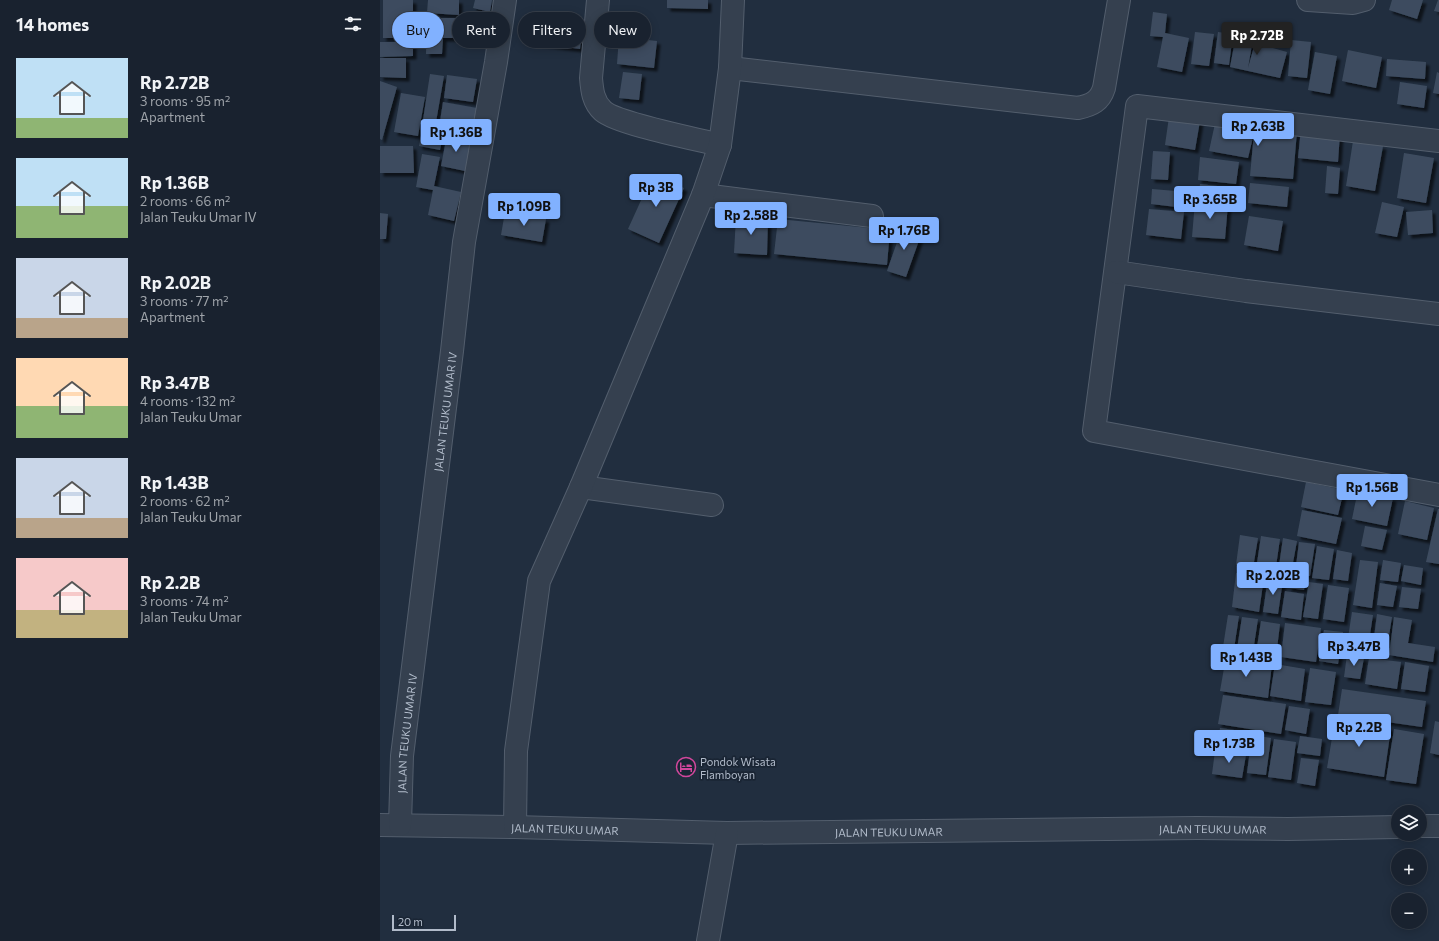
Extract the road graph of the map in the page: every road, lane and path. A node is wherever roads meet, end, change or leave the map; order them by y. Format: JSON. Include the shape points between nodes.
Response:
{"nodes":[{"id":1,"x":505,"y":0,"type":"edge"},
{"id":2,"x":598,"y":0,"type":"edge"},
{"id":3,"x":733,"y":0,"type":"edge"},
{"id":4,"x":1119,"y":0,"type":"edge"},
{"id":5,"x":1308,"y":0,"type":"edge"},
{"id":6,"x":1364,"y":0,"type":"edge"},
{"id":7,"x":730,"y":68,"type":"junction"},
{"id":8,"x":1439,"y":141,"type":"edge"},
{"id":9,"x":720,"y":145,"type":"junction"},
{"id":10,"x":702,"y":195,"type":"junction"},
{"id":11,"x":872,"y":216,"type":"dead end"},
{"id":12,"x":1116,"y":272,"type":"junction"},
{"id":13,"x":1439,"y":314,"type":"edge"},
{"id":14,"x":581,"y":487,"type":"junction"},
{"id":15,"x":1439,"y":494,"type":"edge"},
{"id":16,"x":712,"y":505,"type":"dead end"},
{"id":17,"x":390,"y":825,"type":"edge"},
{"id":18,"x":1427,"y":826,"type":"edge"},
{"id":19,"x":1439,"y":826,"type":"edge"},
{"id":20,"x":515,"y":827,"type":"junction"},
{"id":21,"x":1391,"y":827,"type":"edge"},
{"id":22,"x":727,"y":833,"type":"junction"},
{"id":23,"x":708,"y":941,"type":"edge"}],
"edges":[{"from":1,"to":17,"type":"street","name":"JALAN TEUKU UMAR IV","via":[[464,242],[402,756]]},
{"from":2,"to":9,"type":"street","via":[[591,78],[596,103],[604,112],[620,119]]},
{"from":3,"to":7,"type":"street"},
{"from":4,"to":7,"type":"street","via":[[1104,88],[1101,98],[1090,106],[1078,108]]},
{"from":5,"to":6,"type":"street","via":[[1353,3]]},
{"from":7,"to":9,"type":"street"},
{"from":8,"to":12,"type":"street","via":[[1137,106]]},
{"from":9,"to":10,"type":"street"},
{"from":10,"to":11,"type":"street"},
{"from":10,"to":14,"type":"street"},
{"from":12,"to":13,"type":"street","via":[[1254,292]]},
{"from":12,"to":15,"type":"street","via":[[1094,431]]},
{"from":14,"to":16,"type":"street"},
{"from":14,"to":20,"type":"street","via":[[539,581],[516,751]]},
{"from":17,"to":20,"type":"street","name":"JALAN TEUKU UMAR"},
{"from":18,"to":19,"type":"street"},
{"from":20,"to":22,"type":"street","name":"JALAN TEUKU UMAR"},
{"from":21,"to":22,"type":"street","name":"JALAN TEUKU UMAR"},
{"from":22,"to":23,"type":"street"}]}
